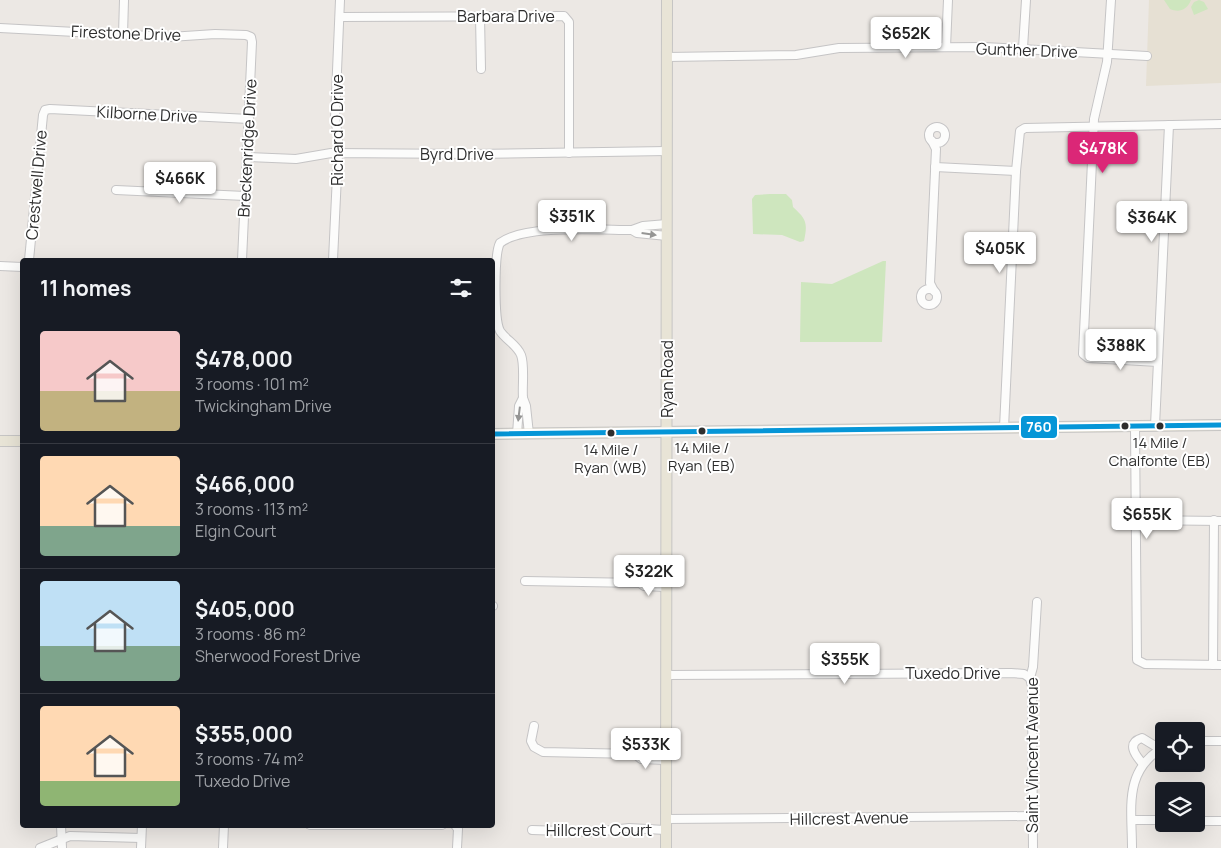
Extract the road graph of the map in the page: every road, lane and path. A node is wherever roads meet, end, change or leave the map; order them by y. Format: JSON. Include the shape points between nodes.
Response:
{"nodes":[{"id":1,"x":124,"y":0,"type":"edge"},
{"id":2,"x":340,"y":0,"type":"edge"},
{"id":3,"x":667,"y":0,"type":"edge"},
{"id":4,"x":948,"y":0,"type":"edge"},
{"id":5,"x":1026,"y":0,"type":"edge"},
{"id":6,"x":1111,"y":0,"type":"edge"},
{"id":7,"x":480,"y":16,"type":"junction"},
{"id":8,"x":340,"y":17,"type":"junction"},
{"id":9,"x":0,"y":28,"type":"edge"},
{"id":10,"x":123,"y":35,"type":"junction"},
{"id":11,"x":251,"y":37,"type":"joint"},
{"id":12,"x":946,"y":47,"type":"junction"},
{"id":13,"x":1023,"y":48,"type":"junction"},
{"id":14,"x":1108,"y":53,"type":"junction"},
{"id":15,"x":1147,"y":56,"type":"dead end"},
{"id":16,"x":667,"y":57,"type":"junction"},
{"id":17,"x":481,"y":69,"type":"dead end"},
{"id":18,"x":45,"y":110,"type":"joint"},
{"id":19,"x":249,"y":119,"type":"junction"},
{"id":20,"x":1221,"y":124,"type":"edge"},
{"id":21,"x":1169,"y":125,"type":"junction"},
{"id":22,"x":1094,"y":126,"type":"junction"},
{"id":23,"x":932,"y":140,"type":"junction"},
{"id":24,"x":941,"y":141,"type":"junction"},
{"id":25,"x":936,"y":149,"type":"junction"},
{"id":26,"x":667,"y":151,"type":"junction"},
{"id":27,"x":570,"y":153,"type":"junction"},
{"id":28,"x":338,"y":154,"type":"junction"},
{"id":29,"x":247,"y":157,"type":"junction"},
{"id":30,"x":935,"y":167,"type":"junction"},
{"id":31,"x":1016,"y":171,"type":"junction"},
{"id":32,"x":116,"y":190,"type":"dead end"},
{"id":33,"x":245,"y":196,"type":"junction"},
{"id":34,"x":667,"y":224,"type":"junction"},
{"id":35,"x":632,"y":230,"type":"junction"},
{"id":36,"x":667,"y":236,"type":"junction"},
{"id":37,"x":29,"y":258,"type":"edge"},
{"id":38,"x":242,"y":258,"type":"edge"},
{"id":39,"x":333,"y":258,"type":"edge"},
{"id":40,"x":0,"y":266,"type":"edge"},
{"id":41,"x":20,"y":267,"type":"edge"},
{"id":42,"x":930,"y":283,"type":"junction"},
{"id":43,"x":924,"y":291,"type":"junction"},
{"id":44,"x":934,"y":291,"type":"junction"},
{"id":45,"x":1158,"y":362,"type":"junction"},
{"id":46,"x":523,"y":398,"type":"junction"},
{"id":47,"x":1155,"y":426,"type":"junction"},
{"id":48,"x":1221,"y":426,"type":"edge"},
{"id":49,"x":1135,"y":427,"type":"junction"},
{"id":50,"x":1004,"y":428,"type":"junction"},
{"id":51,"x":667,"y":433,"type":"junction"},
{"id":52,"x":495,"y":434,"type":"edge"},
{"id":53,"x":517,"y":434,"type":"junction"},
{"id":54,"x":529,"y":434,"type":"junction"},
{"id":55,"x":0,"y":441,"type":"edge"},
{"id":56,"x":20,"y":441,"type":"edge"},
{"id":57,"x":1136,"y":520,"type":"junction"},
{"id":58,"x":1217,"y":520,"type":"edge"},
{"id":59,"x":525,"y":581,"type":"dead end"},
{"id":60,"x":666,"y":583,"type":"junction"},
{"id":61,"x":1037,"y":602,"type":"dead end"},
{"id":62,"x":1217,"y":665,"type":"edge"},
{"id":63,"x":666,"y":675,"type":"junction"},
{"id":64,"x":1030,"y":678,"type":"junction"},
{"id":65,"x":534,"y":726,"type":"dead end"},
{"id":66,"x":1205,"y":741,"type":"edge"},
{"id":67,"x":1221,"y":741,"type":"edge"},
{"id":68,"x":1155,"y":744,"type":"edge"},
{"id":69,"x":1155,"y":753,"type":"edge"},
{"id":70,"x":666,"y":755,"type":"junction"},
{"id":71,"x":1145,"y":761,"type":"junction"},
{"id":72,"x":1032,"y":816,"type":"junction"},
{"id":73,"x":666,"y":819,"type":"junction"},
{"id":74,"x":1132,"y":820,"type":"junction"},
{"id":75,"x":1155,"y":820,"type":"edge"},
{"id":76,"x":1205,"y":821,"type":"edge"},
{"id":77,"x":1221,"y":821,"type":"edge"},
{"id":78,"x":61,"y":828,"type":"edge"},
{"id":79,"x":142,"y":828,"type":"edge"},
{"id":80,"x":224,"y":828,"type":"edge"},
{"id":81,"x":457,"y":828,"type":"edge"},
{"id":82,"x":532,"y":830,"type":"dead end"},
{"id":83,"x":665,"y":830,"type":"junction"},
{"id":84,"x":141,"y":838,"type":"junction"},
{"id":85,"x":61,"y":839,"type":"junction"},
{"id":86,"x":40,"y":848,"type":"edge"},
{"id":87,"x":62,"y":848,"type":"edge"},
{"id":88,"x":141,"y":848,"type":"edge"},
{"id":89,"x":223,"y":848,"type":"edge"},
{"id":90,"x":457,"y":848,"type":"edge"},
{"id":91,"x":666,"y":848,"type":"edge"},
{"id":92,"x":1032,"y":848,"type":"edge"},
{"id":93,"x":1132,"y":848,"type":"edge"}],
"edges":[{"from":1,"to":10,"type":"street"},
{"from":2,"to":8,"type":"street","name":"Richard O Drive"},
{"from":3,"to":16,"type":"main road","name":"Ryan Road"},
{"from":4,"to":12,"type":"street"},
{"from":5,"to":13,"type":"street"},
{"from":6,"to":14,"type":"street"},
{"from":7,"to":8,"type":"street","name":"Barbara Drive"},
{"from":7,"to":17,"type":"street"},
{"from":7,"to":27,"type":"street","name":"Barbara Drive","via":[[561,15],[568,19]]},
{"from":8,"to":28,"type":"street","name":"Richard O Drive","via":[[335,118]]},
{"from":9,"to":10,"type":"street","name":"Firestone Drive"},
{"from":10,"to":11,"type":"street","name":"Firestone Drive"},
{"from":11,"to":19,"type":"street","name":"Breckenridge Drive"},
{"from":12,"to":13,"type":"street","name":"Gunther Drive"},
{"from":12,"to":16,"type":"street","name":"Gunther Drive","via":[[839,48],[796,55]]},
{"from":13,"to":14,"type":"street","name":"Gunther Drive"},
{"from":14,"to":15,"type":"street","name":"Gunther Drive"},
{"from":14,"to":22,"type":"street"},
{"from":16,"to":26,"type":"main road","name":"Ryan Road"},
{"from":18,"to":19,"type":"street","name":"Kilborne Drive"},
{"from":18,"to":37,"type":"street","name":"Crestwell Drive"},
{"from":19,"to":29,"type":"street","name":"Breckenridge Drive"},
{"from":20,"to":21,"type":"street"},
{"from":21,"to":22,"type":"street"},
{"from":21,"to":45,"type":"street"},
{"from":22,"to":31,"type":"street","via":[[1021,129]]},
{"from":22,"to":45,"type":"street","via":[[1083,352],[1086,358]]},
{"from":23,"to":24,"type":"street"},
{"from":23,"to":24,"type":"street","via":[[930,132],[938,127],[944,132]]},
{"from":23,"to":25,"type":"street"},
{"from":24,"to":25,"type":"street"},
{"from":25,"to":30,"type":"street"},
{"from":26,"to":27,"type":"street","name":"Byrd Drive"},
{"from":26,"to":34,"type":"main road","name":"Ryan Road"},
{"from":27,"to":28,"type":"street","name":"Byrd Drive"},
{"from":28,"to":29,"type":"street","name":"Byrd Drive","via":[[296,159]]},
{"from":28,"to":39,"type":"street","name":"Richard O Drive"},
{"from":29,"to":33,"type":"street","name":"Breckenridge Drive"},
{"from":30,"to":31,"type":"street"},
{"from":30,"to":42,"type":"street"},
{"from":31,"to":50,"type":"street"},
{"from":32,"to":33,"type":"street"},
{"from":33,"to":38,"type":"street","name":"Breckenridge Drive"},
{"from":34,"to":35,"type":"street"},
{"from":34,"to":36,"type":"main road","name":"Ryan Road"},
{"from":35,"to":36,"type":"street","one_way":true},
{"from":35,"to":46,"type":"street","via":[[535,231],[500,242],[497,320],[502,333],[522,358]]},
{"from":36,"to":51,"type":"main road","name":"Ryan Road"},
{"from":40,"to":41,"type":"street"},
{"from":42,"to":43,"type":"street"},
{"from":42,"to":44,"type":"street"},
{"from":43,"to":44,"type":"street"},
{"from":43,"to":44,"type":"street","via":[[921,298],[927,305],[936,301]]},
{"from":45,"to":47,"type":"street"},
{"from":46,"to":53,"type":"street","one_way":true,"via":[[519,406]]},
{"from":46,"to":54,"type":"street"},
{"from":47,"to":48,"type":"main road"},
{"from":47,"to":49,"type":"main road"},
{"from":49,"to":50,"type":"main road"},
{"from":49,"to":57,"type":"street"},
{"from":50,"to":51,"type":"main road"},
{"from":51,"to":54,"type":"main road"},
{"from":51,"to":60,"type":"main road","name":"Ryan Road"},
{"from":52,"to":53,"type":"main road"},
{"from":53,"to":54,"type":"main road"},
{"from":55,"to":56,"type":"main road"},
{"from":57,"to":58,"type":"street"},
{"from":57,"to":62,"type":"street","via":[[1136,657],[1145,664]]},
{"from":58,"to":62,"type":"street"},
{"from":59,"to":60,"type":"street","via":[[640,583],[644,586]]},
{"from":60,"to":63,"type":"main road","name":"Ryan Road"},
{"from":61,"to":64,"type":"street","name":"Saint Vincent Avenue"},
{"from":63,"to":64,"type":"street","name":"Tuxedo Drive","via":[[1011,672]]},
{"from":63,"to":70,"type":"main road","name":"Ryan Road"},
{"from":64,"to":72,"type":"street","name":"Saint Vincent Avenue"},
{"from":65,"to":70,"type":"street","via":[[531,741],[543,752],[635,754],[641,759]]},
{"from":66,"to":67,"type":"street"},
{"from":68,"to":71,"type":"street","via":[[1142,738],[1133,743],[1132,747]]},
{"from":69,"to":71,"type":"street"},
{"from":70,"to":73,"type":"main road","name":"Ryan Road"},
{"from":71,"to":74,"type":"street","via":[[1133,787]]},
{"from":72,"to":73,"type":"street","name":"Hillcrest Avenue"},
{"from":72,"to":92,"type":"street","name":"Saint Vincent Avenue"},
{"from":73,"to":83,"type":"main road","name":"Ryan Road"},
{"from":74,"to":75,"type":"street"},
{"from":74,"to":93,"type":"street"},
{"from":76,"to":77,"type":"street"},
{"from":78,"to":85,"type":"street"},
{"from":79,"to":84,"type":"street"},
{"from":80,"to":89,"type":"street"},
{"from":81,"to":90,"type":"street"},
{"from":82,"to":83,"type":"street","name":"Hillcrest Court"},
{"from":83,"to":91,"type":"main road","name":"Ryan Road"},
{"from":84,"to":85,"type":"street","via":[[70,836]]},
{"from":84,"to":88,"type":"street"},
{"from":85,"to":86,"type":"street"},
{"from":85,"to":87,"type":"street"}]}
